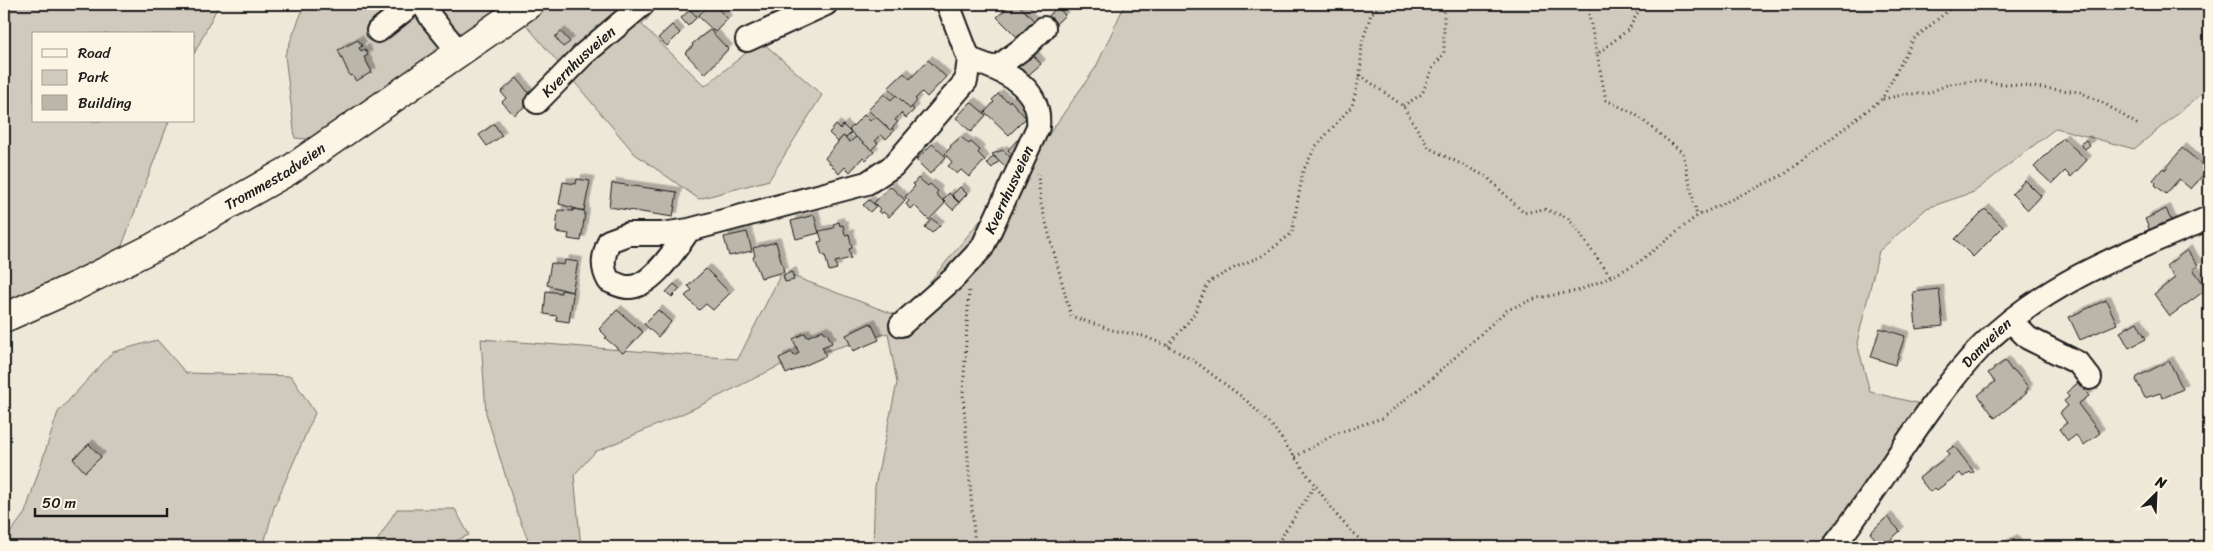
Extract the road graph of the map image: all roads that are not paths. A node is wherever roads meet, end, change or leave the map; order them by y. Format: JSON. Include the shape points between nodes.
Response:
{"nodes":[{"id":1,"x":412,"y":4,"type":"edge"},
{"id":2,"x":423,"y":4,"type":"edge"},
{"id":3,"x":529,"y":4,"type":"edge"},
{"id":4,"x":643,"y":4,"type":"edge"},
{"id":5,"x":826,"y":4,"type":"edge"},
{"id":6,"x":948,"y":4,"type":"edge"},
{"id":7,"x":1044,"y":28,"type":"dead end"},
{"id":8,"x":378,"y":31,"type":"dead end"},
{"id":9,"x":747,"y":40,"type":"dead end"},
{"id":10,"x":458,"y":51,"type":"junction"},
{"id":11,"x":969,"y":59,"type":"junction"},
{"id":12,"x":996,"y":68,"type":"junction"},
{"id":13,"x":537,"y":102,"type":"dead end"},
{"id":14,"x":2209,"y":218,"type":"edge"},
{"id":15,"x":689,"y":230,"type":"dead end"},
{"id":16,"x":4,"y":318,"type":"edge"},
{"id":17,"x":2011,"y":321,"type":"junction"},
{"id":18,"x":901,"y":324,"type":"dead end"},
{"id":19,"x":2090,"y":378,"type":"dead end"},
{"id":20,"x":1833,"y":547,"type":"edge"}],
"edges":[{"from":1,"to":8,"type":"street"},
{"from":2,"to":10,"type":"street"},
{"from":3,"to":10,"type":"main road","name":"Trommestadveien"},
{"from":4,"to":13,"type":"street","name":"Kvernhusveien","via":[[584,54]]},
{"from":5,"to":9,"type":"street"},
{"from":6,"to":11,"type":"street"},
{"from":7,"to":12,"type":"street"},
{"from":10,"to":16,"type":"main road","name":"Trommestadveien","via":[[288,171],[208,218],[76,286]]},
{"from":11,"to":12,"type":"street","name":"Kvernhusveien"},
{"from":11,"to":15,"type":"street","via":[[966,81],[893,166],[873,179]]},
{"from":12,"to":18,"type":"street","name":"Kvernhusveien","via":[[1014,78],[1034,99],[1040,114],[1033,142],[982,248],[953,279]]},
{"from":14,"to":17,"type":"street","name":"Damveien","via":[[2110,259]]},
{"from":17,"to":19,"type":"street","via":[[2028,338],[2078,363]]},
{"from":17,"to":20,"type":"street","name":"Damveien","via":[[1983,346],[1941,395]]}]}
